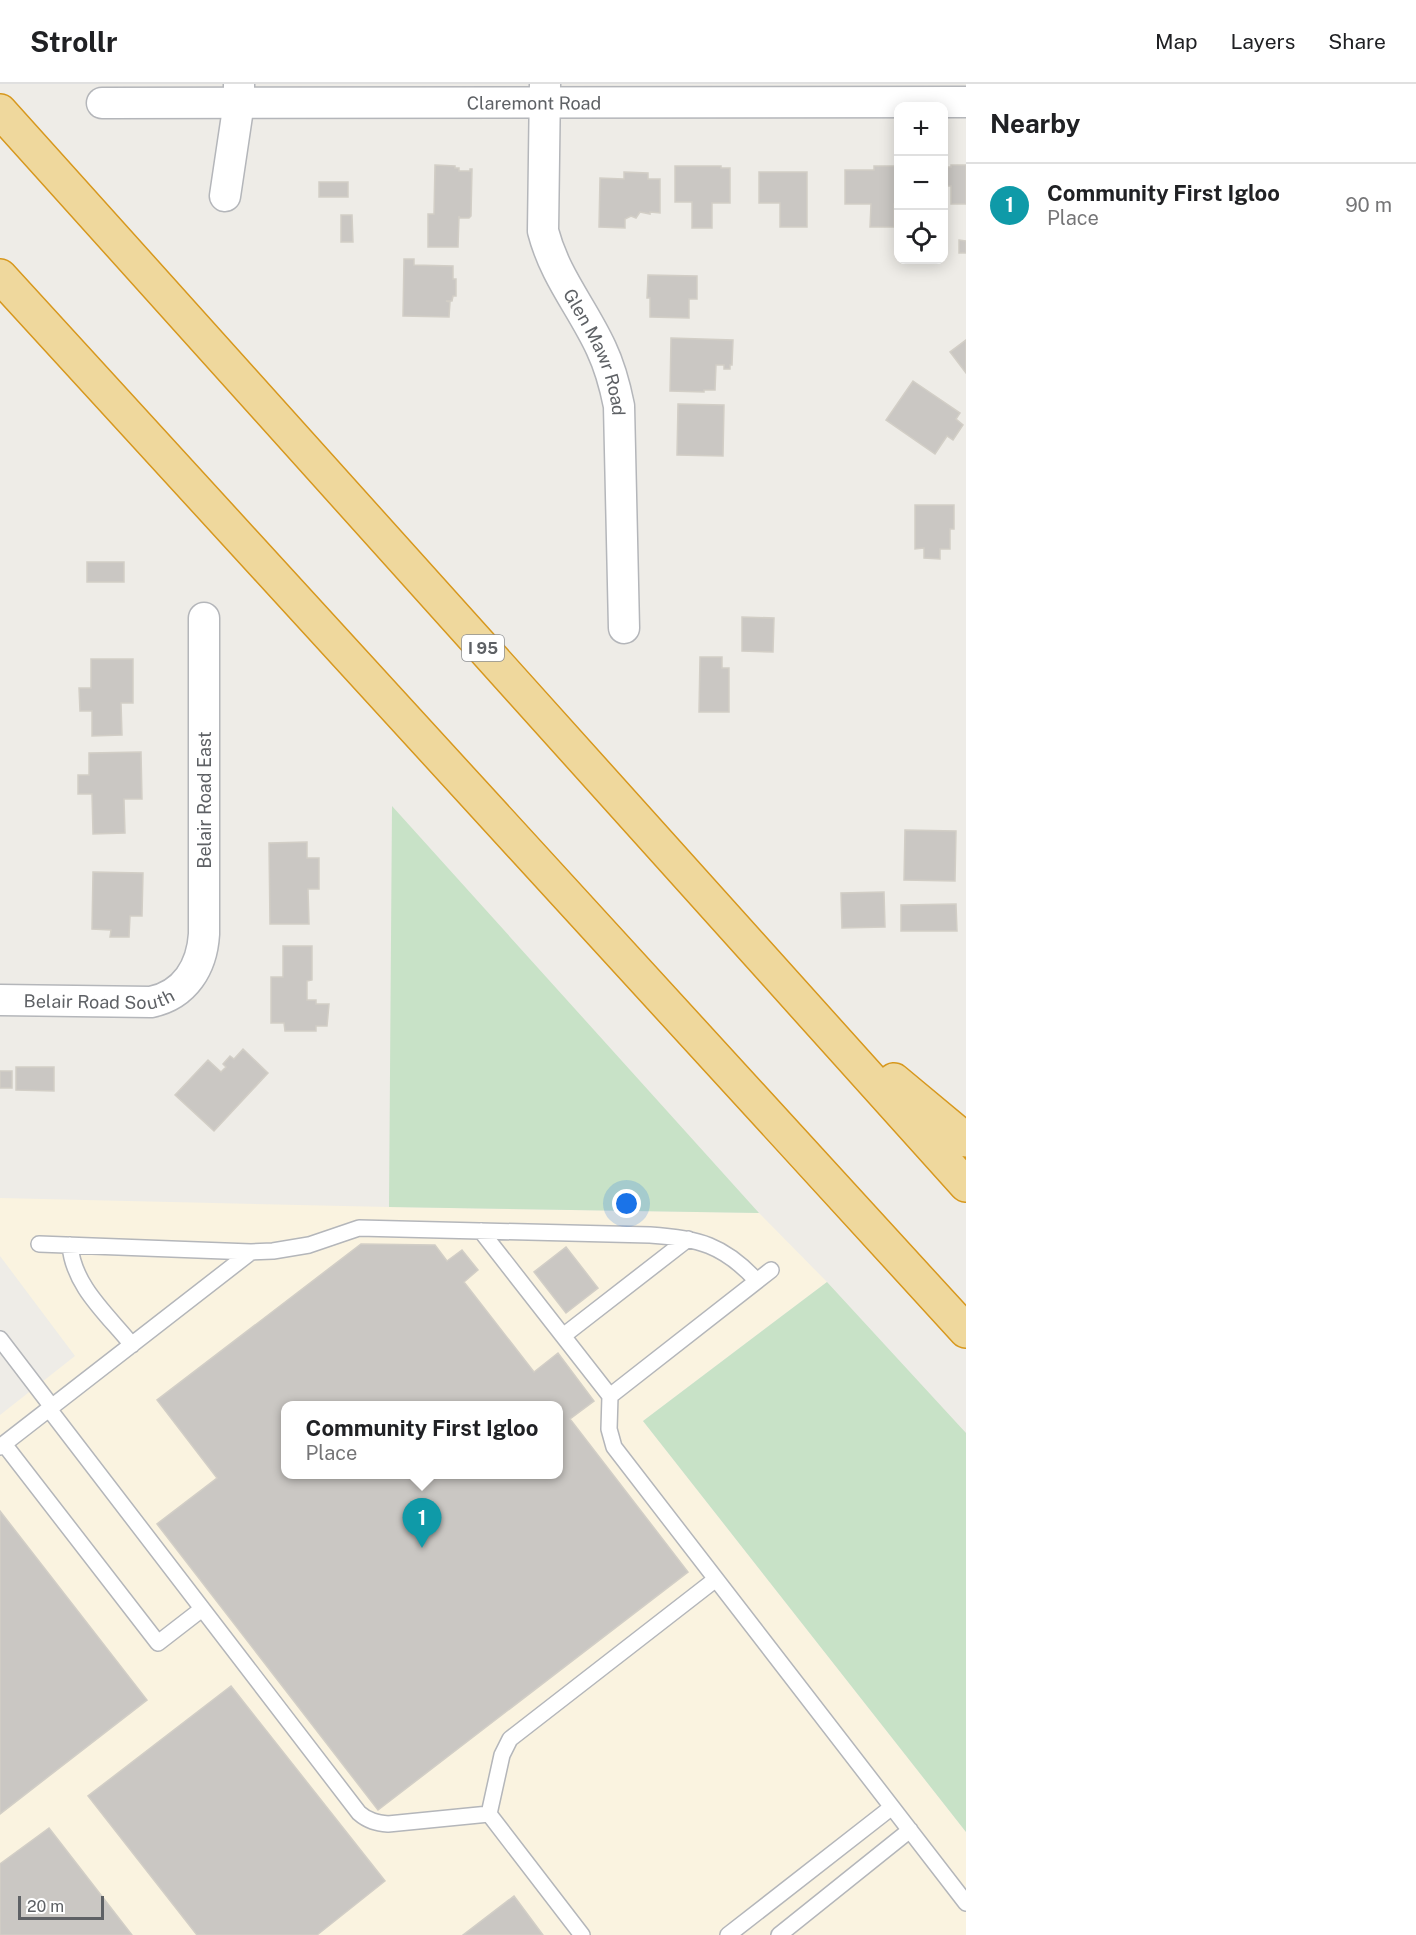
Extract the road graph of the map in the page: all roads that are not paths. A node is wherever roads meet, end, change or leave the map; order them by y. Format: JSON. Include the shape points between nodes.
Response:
{"nodes":[{"id":1,"x":239,"y":93,"type":"edge"},
{"id":2,"x":863,"y":93,"type":"edge"},
{"id":3,"x":545,"y":94,"type":"edge"},
{"id":4,"x":966,"y":102,"type":"edge"},
{"id":5,"x":102,"y":103,"type":"dead end"},
{"id":6,"x":0,"y":111,"type":"edge"},
{"id":7,"x":225,"y":196,"type":"dead end"},
{"id":8,"x":0,"y":276,"type":"edge"},
{"id":9,"x":204,"y":618,"type":"dead end"},
{"id":10,"x":624,"y":628,"type":"dead end"},
{"id":11,"x":189,"y":979,"type":"joint"},
{"id":12,"x":0,"y":1000,"type":"edge"},
{"id":13,"x":802,"y":1002,"type":"junction"},
{"id":14,"x":966,"y":1140,"type":"edge"},
{"id":15,"x":966,"y":1185,"type":"edge"},
{"id":16,"x":481,"y":1231,"type":"junction"},
{"id":17,"x":688,"y":1239,"type":"junction"},
{"id":18,"x":39,"y":1244,"type":"dead end"},
{"id":19,"x":70,"y":1245,"type":"junction"},
{"id":20,"x":251,"y":1252,"type":"junction"},
{"id":21,"x":771,"y":1270,"type":"dead end"},
{"id":22,"x":757,"y":1281,"type":"junction"},
{"id":23,"x":966,"y":1331,"type":"edge"},
{"id":24,"x":564,"y":1336,"type":"junction"},
{"id":25,"x":0,"y":1339,"type":"edge"},
{"id":26,"x":132,"y":1345,"type":"junction"},
{"id":27,"x":13,"y":1356,"type":"junction"},
{"id":28,"x":0,"y":1366,"type":"edge"},
{"id":29,"x":610,"y":1396,"type":"junction"},
{"id":30,"x":51,"y":1408,"type":"junction"},
{"id":31,"x":2,"y":1445,"type":"edge"},
{"id":32,"x":716,"y":1579,"type":"junction"},
{"id":33,"x":202,"y":1609,"type":"junction"},
{"id":34,"x":892,"y":1807,"type":"junction"},
{"id":35,"x":489,"y":1814,"type":"junction"},
{"id":36,"x":909,"y":1830,"type":"junction"},
{"id":37,"x":964,"y":1896,"type":"edge"},
{"id":38,"x":582,"y":1935,"type":"edge"},
{"id":39,"x":728,"y":1935,"type":"edge"},
{"id":40,"x":779,"y":1935,"type":"edge"}],
"edges":[{"from":1,"to":3,"type":"street","name":"Claremont Road"},
{"from":1,"to":5,"type":"street","name":"Claremont Road"},
{"from":1,"to":7,"type":"street"},
{"from":2,"to":3,"type":"street","name":"Claremont Road"},
{"from":2,"to":4,"type":"street","name":"Claremont Road"},
{"from":3,"to":10,"type":"street","name":"Glen Mawr Road","via":[[543,231],[557,272],[601,348],[619,406]]},
{"from":6,"to":13,"type":"highway","number":"I 95"},
{"from":8,"to":23,"type":"highway"},
{"from":9,"to":11,"type":"street","name":"Belair Road East","via":[[204,934],[203,950]]},
{"from":11,"to":12,"type":"street","name":"Belair Road South","via":[[171,996],[151,1002]]},
{"from":13,"to":14,"type":"highway"},
{"from":13,"to":15,"type":"highway","number":"I 95"},
{"from":16,"to":17,"type":"lane"},
{"from":16,"to":20,"type":"lane","via":[[359,1228],[309,1245]]},
{"from":16,"to":24,"type":"lane"},
{"from":17,"to":22,"type":"lane","via":[[730,1256]]},
{"from":17,"to":24,"type":"lane"},
{"from":18,"to":19,"type":"lane"},
{"from":19,"to":20,"type":"lane"},
{"from":19,"to":26,"type":"lane","via":[[80,1281]]},
{"from":20,"to":26,"type":"lane"},
{"from":21,"to":22,"type":"lane"},
{"from":22,"to":29,"type":"lane"},
{"from":24,"to":29,"type":"lane"},
{"from":25,"to":27,"type":"lane"},
{"from":26,"to":30,"type":"lane"},
{"from":27,"to":28,"type":"lane"},
{"from":27,"to":30,"type":"lane"},
{"from":29,"to":32,"type":"lane","via":[[609,1429],[614,1447]]},
{"from":30,"to":31,"type":"lane"},
{"from":30,"to":33,"type":"lane"},
{"from":31,"to":33,"type":"lane","via":[[158,1643]]},
{"from":32,"to":34,"type":"lane"},
{"from":32,"to":35,"type":"lane","via":[[510,1739],[502,1755]]},
{"from":33,"to":35,"type":"lane","via":[[363,1816],[388,1824]]},
{"from":34,"to":36,"type":"lane"},
{"from":34,"to":39,"type":"lane"},
{"from":35,"to":38,"type":"lane"},
{"from":36,"to":37,"type":"lane"},
{"from":36,"to":40,"type":"lane"}]}
